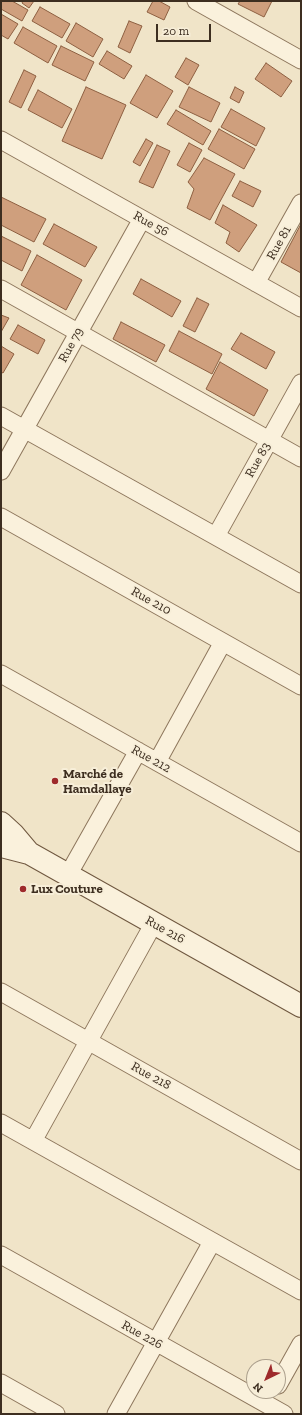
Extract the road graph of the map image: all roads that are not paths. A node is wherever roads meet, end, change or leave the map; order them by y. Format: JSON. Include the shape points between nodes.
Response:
{"nodes":[{"id":1,"x":196,"y":1,"type":"edge"},
{"id":2,"x":301,"y":60,"type":"edge"},
{"id":3,"x":1,"y":140,"type":"edge"},
{"id":4,"x":301,"y":203,"type":"edge"},
{"id":5,"x":142,"y":219,"type":"junction"},
{"id":6,"x":256,"y":283,"type":"junction"},
{"id":7,"x":1,"y":289,"type":"edge"},
{"id":8,"x":301,"y":308,"type":"edge"},
{"id":9,"x":78,"y":332,"type":"junction"},
{"id":10,"x":301,"y":383,"type":"edge"},
{"id":11,"x":1,"y":416,"type":"edge"},
{"id":12,"x":24,"y":429,"type":"junction"},
{"id":13,"x":269,"y":440,"type":"junction"},
{"id":14,"x":301,"y":458,"type":"edge"},
{"id":15,"x":1,"y":471,"type":"edge"},
{"id":16,"x":1,"y":517,"type":"edge"},
{"id":17,"x":216,"y":536,"type":"junction"},
{"id":18,"x":301,"y":584,"type":"edge"},
{"id":19,"x":223,"y":642,"type":"junction"},
{"id":20,"x":1,"y":674,"type":"edge"},
{"id":21,"x":301,"y":686,"type":"edge"},
{"id":22,"x":138,"y":751,"type":"junction"},
{"id":23,"x":156,"y":762,"type":"junction"},
{"id":24,"x":1,"y":823,"type":"edge"},
{"id":25,"x":301,"y":843,"type":"edge"},
{"id":26,"x":1,"y":846,"type":"edge"},
{"id":27,"x":29,"y":853,"type":"junction"},
{"id":28,"x":68,"y":875,"type":"junction"},
{"id":29,"x":154,"y":923,"type":"junction"},
{"id":30,"x":1,"y":992,"type":"edge"},
{"id":31,"x":301,"y":1006,"type":"edge"},
{"id":32,"x":88,"y":1041,"type":"junction"},
{"id":33,"x":1,"y":1123,"type":"edge"},
{"id":34,"x":33,"y":1141,"type":"junction"},
{"id":35,"x":301,"y":1161,"type":"edge"},
{"id":36,"x":212,"y":1242,"type":"junction"},
{"id":37,"x":1,"y":1255,"type":"edge"},
{"id":38,"x":301,"y":1292,"type":"edge"},
{"id":39,"x":156,"y":1342,"type":"junction"},
{"id":40,"x":301,"y":1344,"type":"edge"},
{"id":41,"x":286,"y":1371,"type":"edge"},
{"id":42,"x":1,"y":1383,"type":"edge"},
{"id":43,"x":268,"y":1403,"type":"edge"},
{"id":44,"x":56,"y":1414,"type":"edge"},
{"id":45,"x":116,"y":1414,"type":"edge"},
{"id":46,"x":284,"y":1414,"type":"edge"}],
"edges":[{"from":1,"to":2,"type":"street"},
{"from":3,"to":5,"type":"street","name":"Rue 56"},
{"from":4,"to":6,"type":"street","name":"Rue 81"},
{"from":5,"to":6,"type":"street","name":"Rue 56"},
{"from":5,"to":9,"type":"street","name":"Rue 79"},
{"from":6,"to":8,"type":"street","name":"Rue 56"},
{"from":7,"to":9,"type":"street"},
{"from":9,"to":12,"type":"street","name":"Rue 79"},
{"from":9,"to":13,"type":"street"},
{"from":10,"to":13,"type":"street","name":"Rue 83"},
{"from":11,"to":12,"type":"street"},
{"from":12,"to":15,"type":"street","name":"Rue 79"},
{"from":12,"to":17,"type":"street"},
{"from":13,"to":14,"type":"street"},
{"from":13,"to":17,"type":"street","name":"Rue 83"},
{"from":16,"to":19,"type":"street","name":"Rue 210"},
{"from":17,"to":18,"type":"street"},
{"from":19,"to":21,"type":"street","name":"Rue 210"},
{"from":19,"to":23,"type":"street"},
{"from":20,"to":22,"type":"street","name":"Rue 212"},
{"from":22,"to":23,"type":"street","name":"Rue 212"},
{"from":22,"to":28,"type":"street"},
{"from":23,"to":25,"type":"street","name":"Rue 212"},
{"from":24,"to":27,"type":"street"},
{"from":26,"to":27,"type":"street"},
{"from":27,"to":28,"type":"street","name":"Rue 216"},
{"from":28,"to":29,"type":"street","name":"Rue 216"},
{"from":29,"to":31,"type":"street","name":"Rue 216"},
{"from":29,"to":32,"type":"street"},
{"from":30,"to":32,"type":"street","name":"Rue 218"},
{"from":32,"to":34,"type":"street"},
{"from":32,"to":35,"type":"street","name":"Rue 218"},
{"from":33,"to":34,"type":"street"},
{"from":34,"to":36,"type":"street"},
{"from":36,"to":38,"type":"street"},
{"from":36,"to":39,"type":"street"},
{"from":37,"to":39,"type":"street","name":"Rue 226"},
{"from":39,"to":43,"type":"street","name":"Rue 226"},
{"from":39,"to":45,"type":"street"},
{"from":40,"to":41,"type":"street"},
{"from":42,"to":44,"type":"street"},
{"from":43,"to":46,"type":"street","name":"Rue 226"}]}
